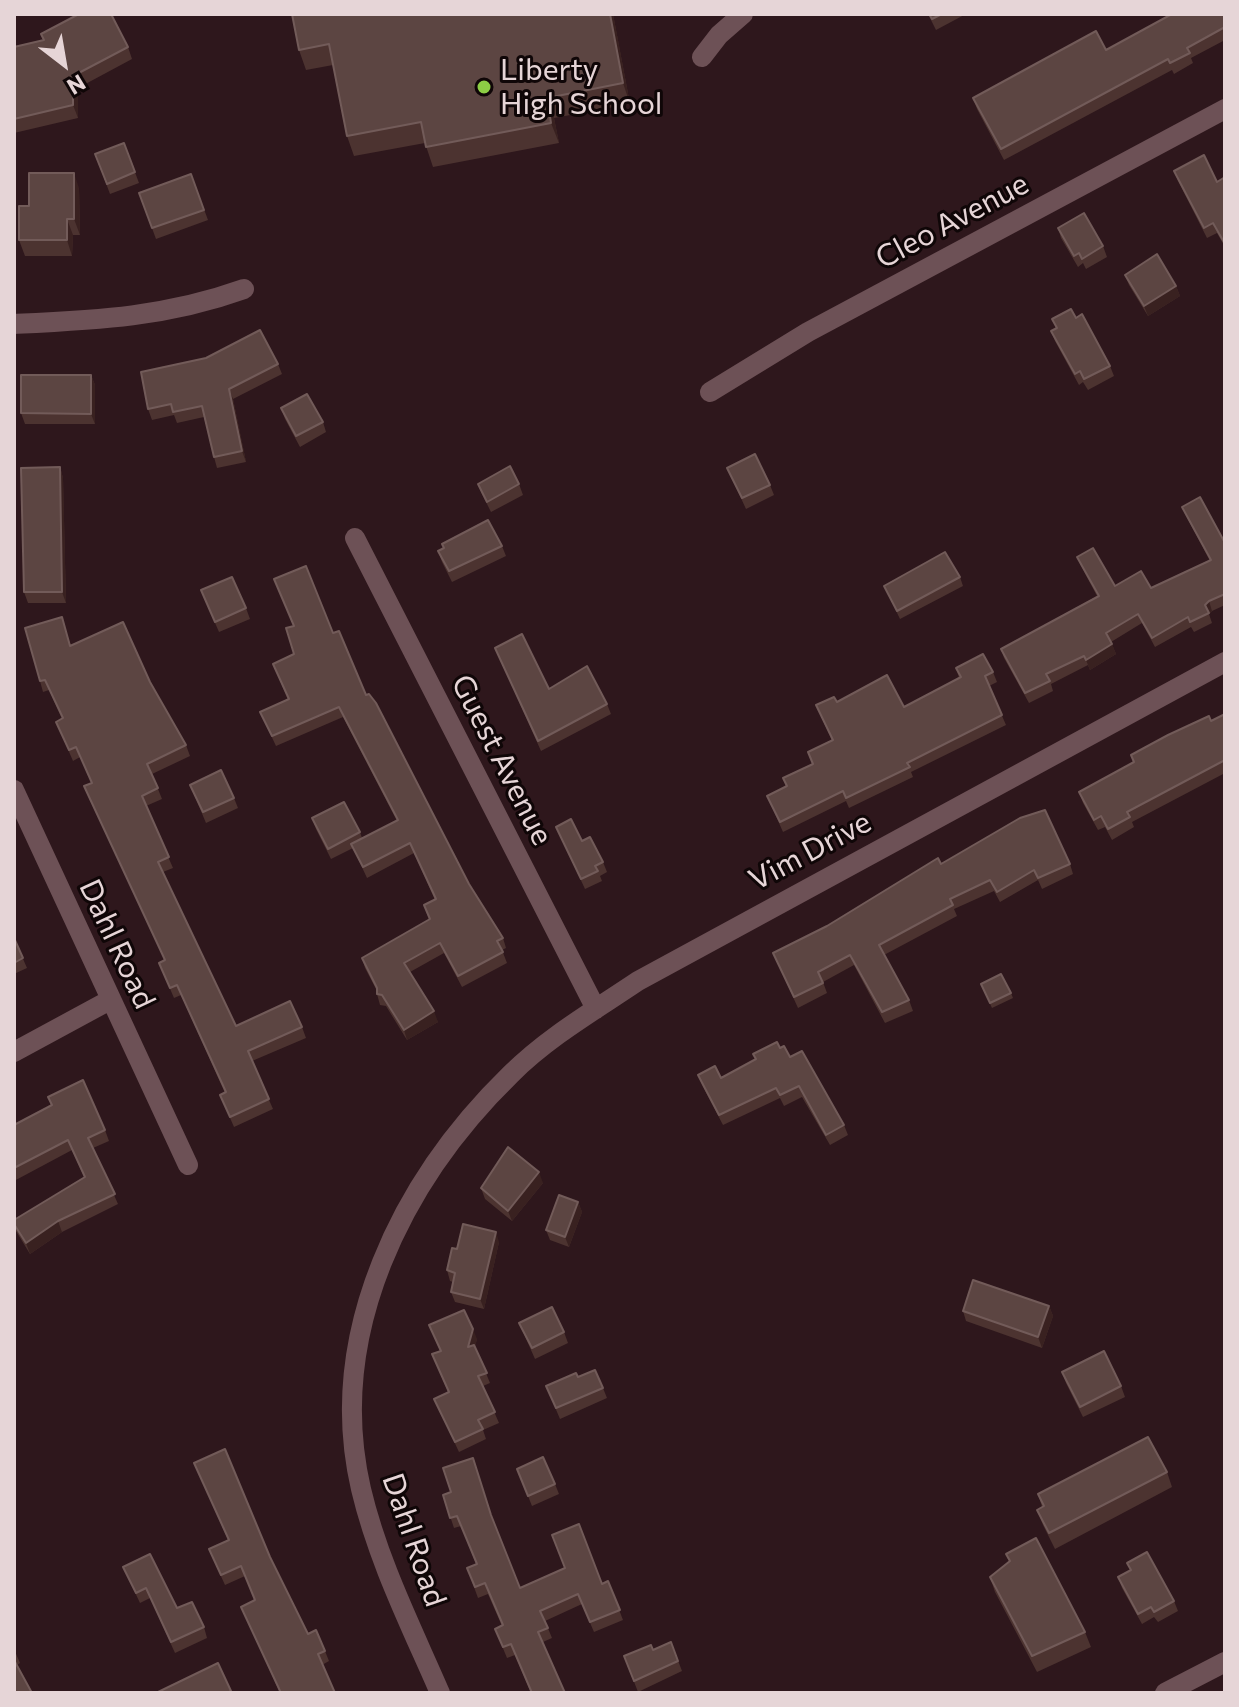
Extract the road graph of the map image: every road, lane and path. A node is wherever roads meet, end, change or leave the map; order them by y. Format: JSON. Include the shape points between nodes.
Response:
{"nodes":[{"id":1,"x":743,"y":14,"type":"edge"},
{"id":2,"x":702,"y":57,"type":"dead end"},
{"id":3,"x":1225,"y":109,"type":"edge"},
{"id":4,"x":244,"y":289,"type":"dead end"},
{"id":5,"x":14,"y":324,"type":"edge"},
{"id":6,"x":710,"y":392,"type":"dead end"},
{"id":7,"x":355,"y":538,"type":"dead end"},
{"id":8,"x":1225,"y":662,"type":"edge"},
{"id":9,"x":14,"y":790,"type":"edge"},
{"id":10,"x":110,"y":1000,"type":"junction"},
{"id":11,"x":596,"y":1009,"type":"junction"},
{"id":12,"x":14,"y":1052,"type":"edge"},
{"id":13,"x":454,"y":1137,"type":"joint"},
{"id":14,"x":188,"y":1165,"type":"dead end"},
{"id":15,"x":1225,"y":1662,"type":"edge"},
{"id":16,"x":440,"y":1693,"type":"edge"},
{"id":17,"x":1165,"y":1693,"type":"edge"}],
"edges":[{"from":1,"to":2,"type":"street"},
{"from":3,"to":6,"type":"street","name":"Cleo Avenue","via":[[808,332]]},
{"from":4,"to":5,"type":"street","via":[[127,318]]},
{"from":7,"to":11,"type":"street","name":"Guest Avenue"},
{"from":8,"to":11,"type":"street","name":"Vim Drive","via":[[721,934]]},
{"from":9,"to":10,"type":"street","name":"Dahl Road"},
{"from":10,"to":12,"type":"street"},
{"from":10,"to":14,"type":"street","name":"Dahl Road"},
{"from":11,"to":13,"type":"street","name":"Vim Drive","via":[[513,1072]]},
{"from":13,"to":16,"type":"street","name":"Dahl Road","via":[[425,1174],[395,1231],[364,1318],[353,1387],[361,1486],[374,1535]]},
{"from":15,"to":17,"type":"street"}]}
